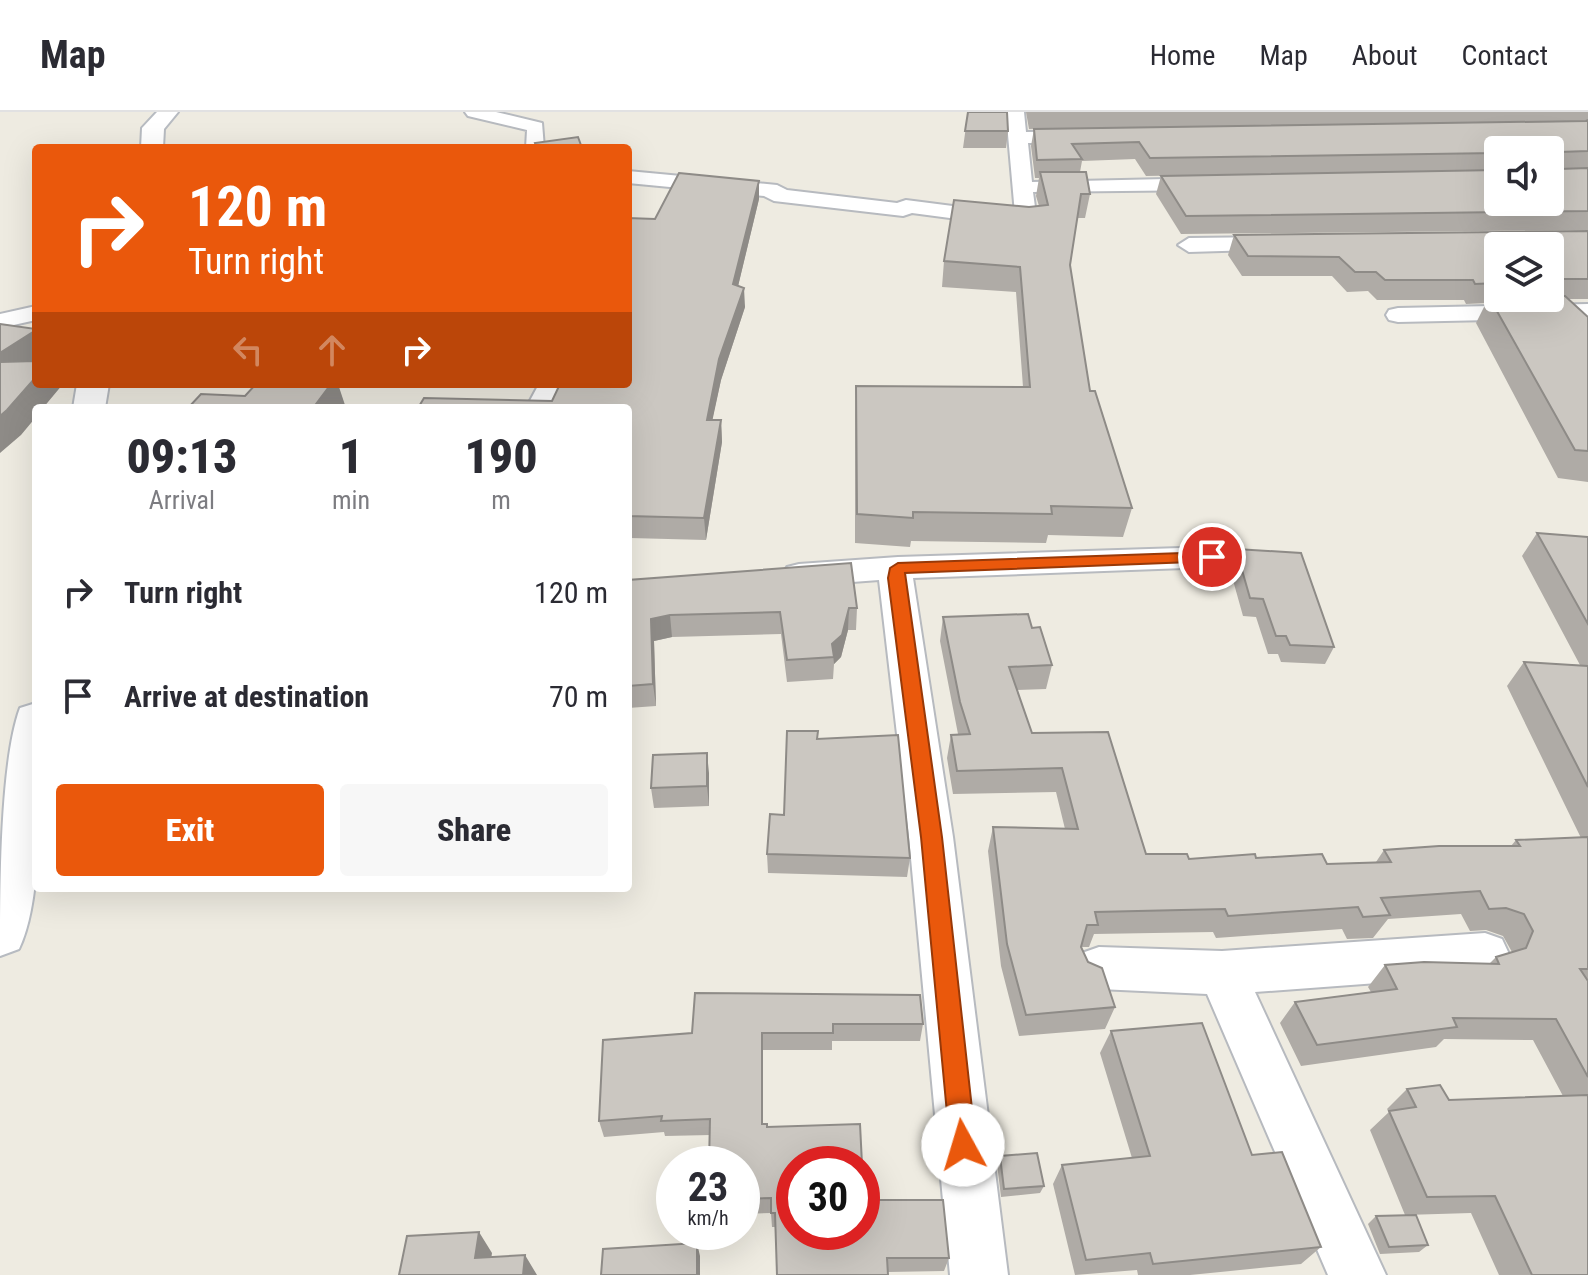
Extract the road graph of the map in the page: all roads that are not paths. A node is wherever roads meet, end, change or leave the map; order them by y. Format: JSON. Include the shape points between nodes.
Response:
{"nodes":[{"id":1,"x":168,"y":112,"type":"edge"},
{"id":2,"x":474,"y":112,"type":"edge"},
{"id":3,"x":1015,"y":112,"type":"edge"},
{"id":4,"x":1100,"y":137,"type":"edge"},
{"id":5,"x":1020,"y":138,"type":"junction"},
{"id":6,"x":152,"y":144,"type":"edge"},
{"id":7,"x":535,"y":144,"type":"edge"},
{"id":8,"x":632,"y":177,"type":"edge"},
{"id":9,"x":1228,"y":183,"type":"edge"},
{"id":10,"x":1021,"y":187,"type":"junction"},
{"id":11,"x":1300,"y":244,"type":"edge"},
{"id":12,"x":1189,"y":245,"type":"dead end"},
{"id":13,"x":1588,"y":311,"type":"edge"},
{"id":14,"x":32,"y":314,"type":"edge"},
{"id":15,"x":1398,"y":315,"type":"dead end"},
{"id":16,"x":0,"y":321,"type":"edge"},
{"id":17,"x":1212,"y":557,"type":"dead end"},
{"id":18,"x":898,"y":568,"type":"junction"},
{"id":19,"x":771,"y":577,"type":"edge"},
{"id":20,"x":32,"y":744,"type":"edge"},
{"id":21,"x":0,"y":932,"type":"edge"},
{"id":22,"x":1485,"y":954,"type":"dead end"},
{"id":23,"x":1099,"y":968,"type":"edge"},
{"id":24,"x":1222,"y":973,"type":"junction"},
{"id":25,"x":979,"y":1275,"type":"edge"},
{"id":26,"x":1357,"y":1275,"type":"edge"}],
"edges":[{"from":1,"to":6,"type":"street","via":[[153,128]]},
{"from":2,"to":7,"type":"street","via":[[536,127]]},
{"from":3,"to":5,"type":"street"},
{"from":4,"to":5,"type":"street"},
{"from":5,"to":10,"type":"street"},
{"from":8,"to":10,"type":"street","via":[[1026,222]]},
{"from":9,"to":10,"type":"street"},
{"from":11,"to":12,"type":"street"},
{"from":13,"to":15,"type":"street"},
{"from":14,"to":16,"type":"street"},
{"from":17,"to":18,"type":"street"},
{"from":18,"to":19,"type":"street"},
{"from":18,"to":25,"type":"street"},
{"from":20,"to":21,"type":"street"},
{"from":22,"to":24,"type":"street"},
{"from":23,"to":24,"type":"street"},
{"from":24,"to":26,"type":"street"}]}
